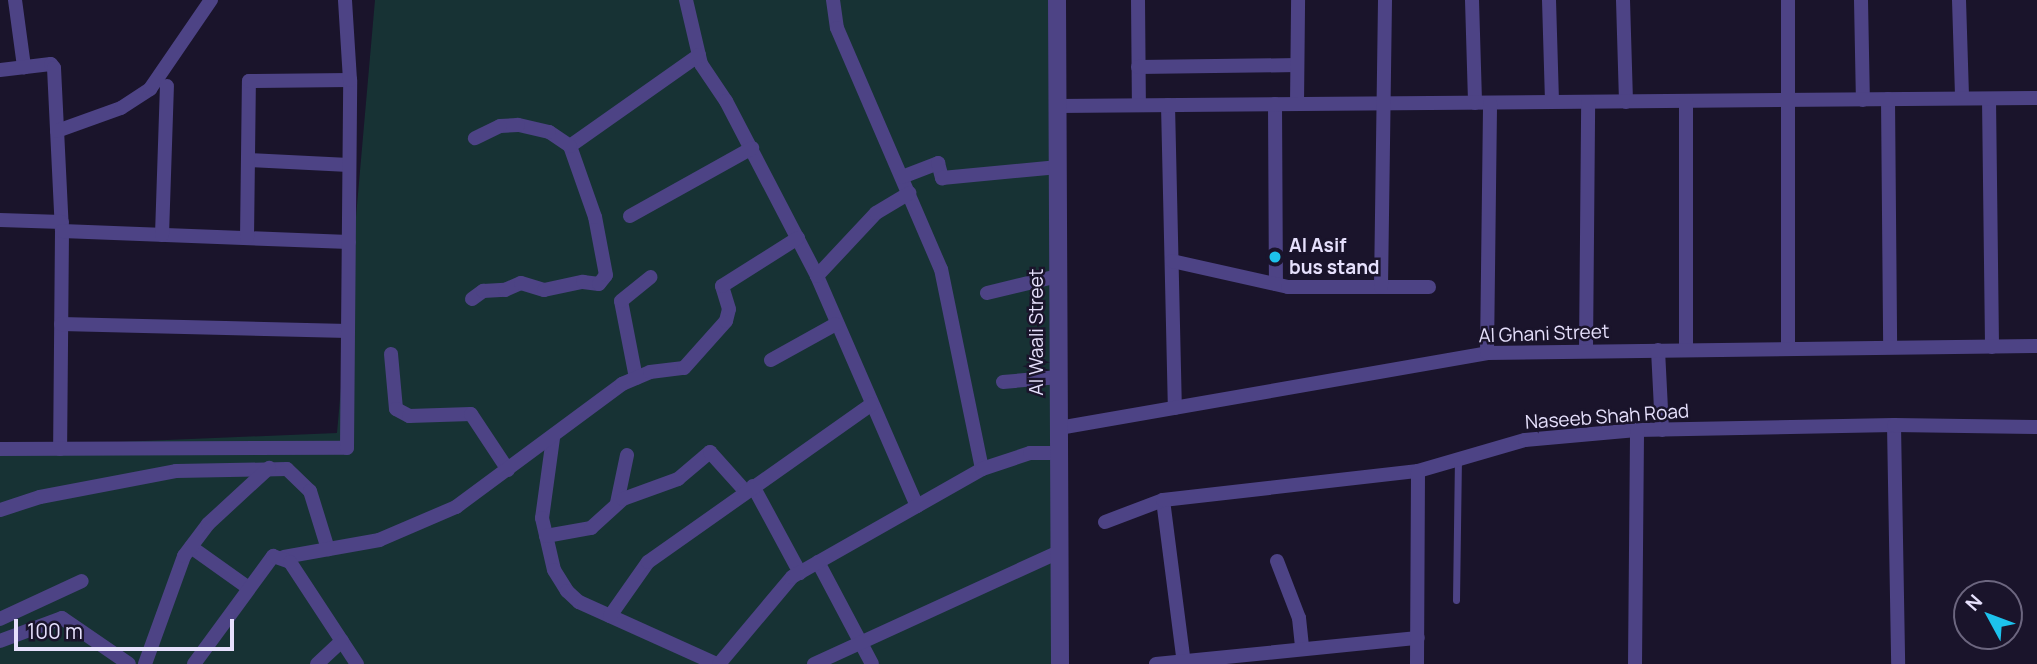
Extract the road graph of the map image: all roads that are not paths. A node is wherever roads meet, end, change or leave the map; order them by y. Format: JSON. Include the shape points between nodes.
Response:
{"nodes":[{"id":1,"x":15,"y":0,"type":"edge"},
{"id":2,"x":211,"y":0,"type":"edge"},
{"id":3,"x":345,"y":0,"type":"edge"},
{"id":4,"x":686,"y":0,"type":"edge"},
{"id":5,"x":833,"y":0,"type":"edge"},
{"id":6,"x":1057,"y":0,"type":"edge"},
{"id":7,"x":1138,"y":0,"type":"edge"},
{"id":8,"x":1298,"y":0,"type":"edge"},
{"id":9,"x":1385,"y":0,"type":"edge"},
{"id":10,"x":1472,"y":0,"type":"edge"},
{"id":11,"x":1549,"y":0,"type":"edge"},
{"id":12,"x":1623,"y":0,"type":"edge"},
{"id":13,"x":1788,"y":0,"type":"edge"},
{"id":14,"x":1861,"y":0,"type":"edge"},
{"id":15,"x":1959,"y":0,"type":"edge"},
{"id":16,"x":699,"y":55,"type":"junction"},
{"id":17,"x":1297,"y":65,"type":"junction"},
{"id":18,"x":24,"y":67,"type":"junction"},
{"id":19,"x":1138,"y":67,"type":"junction"},
{"id":20,"x":0,"y":70,"type":"edge"},
{"id":21,"x":350,"y":80,"type":"junction"},
{"id":22,"x":167,"y":86,"type":"dead end"},
{"id":23,"x":1962,"y":98,"type":"junction"},
{"id":24,"x":2037,"y":98,"type":"edge"},
{"id":25,"x":1888,"y":99,"type":"junction"},
{"id":26,"x":1989,"y":99,"type":"junction"},
{"id":27,"x":1789,"y":100,"type":"junction"},
{"id":28,"x":1863,"y":100,"type":"junction"},
{"id":29,"x":1686,"y":101,"type":"junction"},
{"id":30,"x":1552,"y":102,"type":"junction"},
{"id":31,"x":1588,"y":102,"type":"junction"},
{"id":32,"x":1626,"y":102,"type":"junction"},
{"id":33,"x":1383,"y":103,"type":"junction"},
{"id":34,"x":1475,"y":103,"type":"junction"},
{"id":35,"x":1490,"y":103,"type":"junction"},
{"id":36,"x":1275,"y":104,"type":"junction"},
{"id":37,"x":1297,"y":104,"type":"junction"},
{"id":38,"x":1139,"y":105,"type":"junction"},
{"id":39,"x":1168,"y":105,"type":"junction"},
{"id":40,"x":1057,"y":106,"type":"junction"},
{"id":41,"x":57,"y":131,"type":"junction"},
{"id":42,"x":475,"y":138,"type":"dead end"},
{"id":43,"x":570,"y":146,"type":"junction"},
{"id":44,"x":752,"y":148,"type":"junction"},
{"id":45,"x":248,"y":160,"type":"junction"},
{"id":46,"x":349,"y":165,"type":"junction"},
{"id":47,"x":1058,"y":167,"type":"junction"},
{"id":48,"x":902,"y":177,"type":"junction"},
{"id":49,"x":909,"y":193,"type":"junction"},
{"id":50,"x":630,"y":216,"type":"dead end"},
{"id":51,"x":0,"y":220,"type":"edge"},
{"id":52,"x":62,"y":227,"type":"junction"},
{"id":53,"x":162,"y":235,"type":"junction"},
{"id":54,"x":247,"y":238,"type":"junction"},
{"id":55,"x":798,"y":238,"type":"junction"},
{"id":56,"x":349,"y":242,"type":"junction"},
{"id":57,"x":1172,"y":261,"type":"junction"},
{"id":58,"x":817,"y":276,"type":"junction"},
{"id":59,"x":1058,"y":276,"type":"junction"},
{"id":60,"x":651,"y":277,"type":"dead end"},
{"id":61,"x":1276,"y":284,"type":"junction"},
{"id":62,"x":1381,"y":287,"type":"junction"},
{"id":63,"x":1429,"y":287,"type":"dead end"},
{"id":64,"x":987,"y":293,"type":"dead end"},
{"id":65,"x":472,"y":299,"type":"dead end"},
{"id":66,"x":61,"y":324,"type":"junction"},
{"id":67,"x":836,"y":324,"type":"junction"},
{"id":68,"x":348,"y":331,"type":"junction"},
{"id":69,"x":2037,"y":346,"type":"edge"},
{"id":70,"x":1890,"y":347,"type":"junction"},
{"id":71,"x":1992,"y":347,"type":"junction"},
{"id":72,"x":1788,"y":349,"type":"junction"},
{"id":73,"x":1658,"y":350,"type":"junction"},
{"id":74,"x":1686,"y":350,"type":"junction"},
{"id":75,"x":1586,"y":351,"type":"junction"},
{"id":76,"x":1487,"y":353,"type":"junction"},
{"id":77,"x":391,"y":354,"type":"dead end"},
{"id":78,"x":771,"y":360,"type":"dead end"},
{"id":79,"x":1059,"y":377,"type":"junction"},
{"id":80,"x":636,"y":378,"type":"junction"},
{"id":81,"x":1003,"y":382,"type":"dead end"},
{"id":82,"x":872,"y":404,"type":"junction"},
{"id":83,"x":1175,"y":408,"type":"junction"},
{"id":84,"x":1894,"y":425,"type":"junction"},
{"id":85,"x":2037,"y":427,"type":"edge"},
{"id":86,"x":1059,"y":428,"type":"junction"},
{"id":87,"x":1637,"y":430,"type":"junction"},
{"id":88,"x":1662,"y":430,"type":"junction"},
{"id":89,"x":553,"y":438,"type":"junction"},
{"id":90,"x":0,"y":449,"type":"edge"},
{"id":91,"x":60,"y":449,"type":"junction"},
{"id":92,"x":1059,"y":453,"type":"junction"},
{"id":93,"x":627,"y":455,"type":"dead end"},
{"id":94,"x":1458,"y":462,"type":"junction"},
{"id":95,"x":269,"y":468,"type":"junction"},
{"id":96,"x":982,"y":469,"type":"junction"},
{"id":97,"x":508,"y":470,"type":"junction"},
{"id":98,"x":1418,"y":471,"type":"junction"},
{"id":99,"x":749,"y":489,"type":"junction"},
{"id":100,"x":1163,"y":500,"type":"junction"},
{"id":101,"x":617,"y":503,"type":"junction"},
{"id":102,"x":917,"y":506,"type":"junction"},
{"id":103,"x":0,"y":510,"type":"edge"},
{"id":104,"x":1105,"y":522,"type":"dead end"},
{"id":105,"x":546,"y":536,"type":"junction"},
{"id":106,"x":191,"y":547,"type":"junction"},
{"id":107,"x":328,"y":549,"type":"junction"},
{"id":108,"x":1059,"y":552,"type":"junction"},
{"id":109,"x":284,"y":557,"type":"junction"},
{"id":110,"x":818,"y":562,"type":"junction"},
{"id":111,"x":1277,"y":562,"type":"dead end"},
{"id":112,"x":800,"y":573,"type":"junction"},
{"id":113,"x":82,"y":581,"type":"dead end"},
{"id":114,"x":247,"y":587,"type":"junction"},
{"id":115,"x":1456,"y":600,"type":"dead end"},
{"id":116,"x":610,"y":616,"type":"junction"},
{"id":117,"x":0,"y":619,"type":"edge"},
{"id":118,"x":1418,"y":638,"type":"junction"},
{"id":119,"x":859,"y":640,"type":"junction"},
{"id":120,"x":0,"y":641,"type":"edge"},
{"id":121,"x":342,"y":641,"type":"junction"},
{"id":122,"x":1302,"y":649,"type":"junction"},
{"id":123,"x":1184,"y":662,"type":"edge"},
{"id":124,"x":129,"y":664,"type":"edge"},
{"id":125,"x":145,"y":664,"type":"edge"},
{"id":126,"x":194,"y":664,"type":"edge"},
{"id":127,"x":317,"y":664,"type":"edge"},
{"id":128,"x":358,"y":664,"type":"edge"},
{"id":129,"x":718,"y":664,"type":"edge"},
{"id":130,"x":814,"y":664,"type":"edge"},
{"id":131,"x":872,"y":664,"type":"edge"},
{"id":132,"x":1060,"y":664,"type":"edge"},
{"id":133,"x":1156,"y":664,"type":"edge"},
{"id":134,"x":1417,"y":664,"type":"edge"},
{"id":135,"x":1635,"y":664,"type":"edge"},
{"id":136,"x":1898,"y":664,"type":"edge"}],
"edges":[{"from":1,"to":18,"type":"street"},
{"from":2,"to":41,"type":"street","via":[[150,89],[121,108]]},
{"from":3,"to":21,"type":"street"},
{"from":4,"to":16,"type":"street"},
{"from":5,"to":48,"type":"street","via":[[837,28]]},
{"from":6,"to":40,"type":"street","name":"Al Waali Street"},
{"from":7,"to":19,"type":"street"},
{"from":8,"to":17,"type":"street"},
{"from":9,"to":33,"type":"street"},
{"from":10,"to":34,"type":"street"},
{"from":11,"to":30,"type":"street"},
{"from":12,"to":32,"type":"street"},
{"from":13,"to":27,"type":"street"},
{"from":14,"to":28,"type":"street"},
{"from":15,"to":23,"type":"street"},
{"from":16,"to":43,"type":"street"},
{"from":16,"to":44,"type":"street"},
{"from":17,"to":19,"type":"street"},
{"from":17,"to":37,"type":"street"},
{"from":18,"to":20,"type":"street"},
{"from":18,"to":41,"type":"street","via":[[53,66]]},
{"from":19,"to":38,"type":"street"},
{"from":21,"to":45,"type":"street","via":[[249,81]]},
{"from":21,"to":46,"type":"street"},
{"from":22,"to":53,"type":"street"},
{"from":23,"to":25,"type":"street"},
{"from":23,"to":26,"type":"street"},
{"from":24,"to":26,"type":"street"},
{"from":25,"to":28,"type":"street"},
{"from":25,"to":70,"type":"street"},
{"from":26,"to":71,"type":"street"},
{"from":27,"to":28,"type":"street"},
{"from":27,"to":29,"type":"street"},
{"from":27,"to":72,"type":"street"},
{"from":29,"to":32,"type":"street"},
{"from":29,"to":74,"type":"street"},
{"from":30,"to":31,"type":"street"},
{"from":30,"to":35,"type":"street"},
{"from":31,"to":32,"type":"street"},
{"from":31,"to":75,"type":"street"},
{"from":33,"to":34,"type":"street"},
{"from":33,"to":37,"type":"street"},
{"from":33,"to":62,"type":"street"},
{"from":34,"to":35,"type":"street"},
{"from":35,"to":76,"type":"street"},
{"from":36,"to":37,"type":"street"},
{"from":36,"to":39,"type":"street"},
{"from":36,"to":61,"type":"street"},
{"from":38,"to":39,"type":"street"},
{"from":38,"to":40,"type":"street"},
{"from":39,"to":57,"type":"street"},
{"from":40,"to":47,"type":"street","name":"Al Waali Street"},
{"from":41,"to":52,"type":"street"},
{"from":42,"to":43,"type":"street","via":[[500,126],[518,125],[549,132]]},
{"from":43,"to":65,"type":"street","via":[[596,217],[606,275],[602,283],[544,290],[521,283],[484,291]]},
{"from":44,"to":50,"type":"street"},
{"from":44,"to":55,"type":"street"},
{"from":45,"to":46,"type":"street"},
{"from":45,"to":54,"type":"street"},
{"from":46,"to":56,"type":"street"},
{"from":47,"to":48,"type":"street","via":[[942,178],[938,163]]},
{"from":47,"to":59,"type":"street","name":"Al Waali Street"},
{"from":48,"to":49,"type":"street"},
{"from":49,"to":58,"type":"street","via":[[876,213]]},
{"from":49,"to":96,"type":"street","via":[[950,303]]},
{"from":51,"to":52,"type":"street"},
{"from":52,"to":53,"type":"street"},
{"from":52,"to":66,"type":"street"},
{"from":53,"to":54,"type":"street"},
{"from":54,"to":56,"type":"street"},
{"from":55,"to":58,"type":"street"},
{"from":55,"to":80,"type":"street","via":[[722,286],[729,309],[726,321],[684,368]]},
{"from":56,"to":68,"type":"street"},
{"from":57,"to":61,"type":"street"},
{"from":57,"to":83,"type":"street"},
{"from":58,"to":67,"type":"street"},
{"from":59,"to":64,"type":"street"},
{"from":59,"to":79,"type":"street","name":"Al Waali Street"},
{"from":60,"to":80,"type":"street","via":[[621,301]]},
{"from":61,"to":62,"type":"street"},
{"from":62,"to":63,"type":"street"},
{"from":66,"to":68,"type":"street"},
{"from":66,"to":91,"type":"street"},
{"from":67,"to":78,"type":"street"},
{"from":67,"to":82,"type":"street"},
{"from":68,"to":91,"type":"street","via":[[347,447]]},
{"from":69,"to":71,"type":"street","name":"Al Ghani Street"},
{"from":70,"to":71,"type":"street","name":"Al Ghani Street"},
{"from":70,"to":72,"type":"street","name":"Al Ghani Street"},
{"from":72,"to":74,"type":"street","name":"Al Ghani Street"},
{"from":73,"to":74,"type":"street","name":"Al Ghani Street"},
{"from":73,"to":75,"type":"street","name":"Al Ghani Street"},
{"from":73,"to":88,"type":"street"},
{"from":75,"to":76,"type":"street","name":"Al Ghani Street"},
{"from":76,"to":83,"type":"street","name":"Al Ghani Street"},
{"from":77,"to":97,"type":"street","via":[[396,410],[409,416],[471,414]]},
{"from":79,"to":81,"type":"street"},
{"from":79,"to":86,"type":"street","name":"Al Waali Street"},
{"from":80,"to":89,"type":"street"},
{"from":82,"to":99,"type":"street"},
{"from":82,"to":102,"type":"street"},
{"from":83,"to":86,"type":"street","name":"Al Ghani Street"},
{"from":84,"to":85,"type":"street","name":"Naseeb Shah Road"},
{"from":84,"to":88,"type":"street","name":"Naseeb Shah Road"},
{"from":84,"to":136,"type":"street"},
{"from":86,"to":92,"type":"street","name":"Al Waali Street"},
{"from":87,"to":88,"type":"street","name":"Naseeb Shah Road"},
{"from":87,"to":94,"type":"street","name":"Naseeb Shah Road","via":[[1525,440]]},
{"from":87,"to":135,"type":"street"},
{"from":89,"to":97,"type":"street"},
{"from":89,"to":105,"type":"street","via":[[542,518]]},
{"from":90,"to":91,"type":"street"},
{"from":92,"to":96,"type":"street","via":[[1030,453]]},
{"from":92,"to":108,"type":"street","name":"Al Waali Street"},
{"from":93,"to":101,"type":"street"},
{"from":94,"to":98,"type":"street","name":"Naseeb Shah Road"},
{"from":94,"to":115,"type":"lane"},
{"from":95,"to":103,"type":"street","via":[[176,471],[40,497]]},
{"from":95,"to":106,"type":"street"},
{"from":95,"to":107,"type":"street","via":[[286,469],[310,491]]},
{"from":96,"to":102,"type":"street"},
{"from":97,"to":107,"type":"street","via":[[456,507],[423,522],[379,540]]},
{"from":98,"to":100,"type":"street","name":"Naseeb Shah Road"},
{"from":98,"to":118,"type":"street"},
{"from":99,"to":101,"type":"street","via":[[710,452],[678,479]]},
{"from":99,"to":112,"type":"street"},
{"from":99,"to":116,"type":"street","via":[[648,562]]},
{"from":100,"to":104,"type":"street","name":"Naseeb Shah Road"},
{"from":100,"to":123,"type":"street"},
{"from":101,"to":105,"type":"street","via":[[591,528]]},
{"from":102,"to":110,"type":"street"},
{"from":105,"to":116,"type":"street","via":[[554,570],[567,591]]},
{"from":106,"to":114,"type":"street"},
{"from":106,"to":125,"type":"street"},
{"from":107,"to":109,"type":"street"},
{"from":108,"to":119,"type":"street"},
{"from":108,"to":132,"type":"street","name":"Al Waali Street"},
{"from":109,"to":114,"type":"street","via":[[265,561]]},
{"from":109,"to":121,"type":"street"},
{"from":110,"to":112,"type":"street"},
{"from":110,"to":119,"type":"street"},
{"from":111,"to":122,"type":"street","via":[[1299,618]]},
{"from":112,"to":129,"type":"street"},
{"from":113,"to":117,"type":"street"},
{"from":114,"to":126,"type":"street"},
{"from":116,"to":129,"type":"street"},
{"from":118,"to":122,"type":"street"},
{"from":118,"to":134,"type":"street"},
{"from":119,"to":130,"type":"street"},
{"from":119,"to":131,"type":"street"},
{"from":120,"to":124,"type":"street","via":[[62,618]]},
{"from":121,"to":127,"type":"street"},
{"from":121,"to":128,"type":"street"},
{"from":122,"to":123,"type":"street"},
{"from":123,"to":133,"type":"street"}]}
